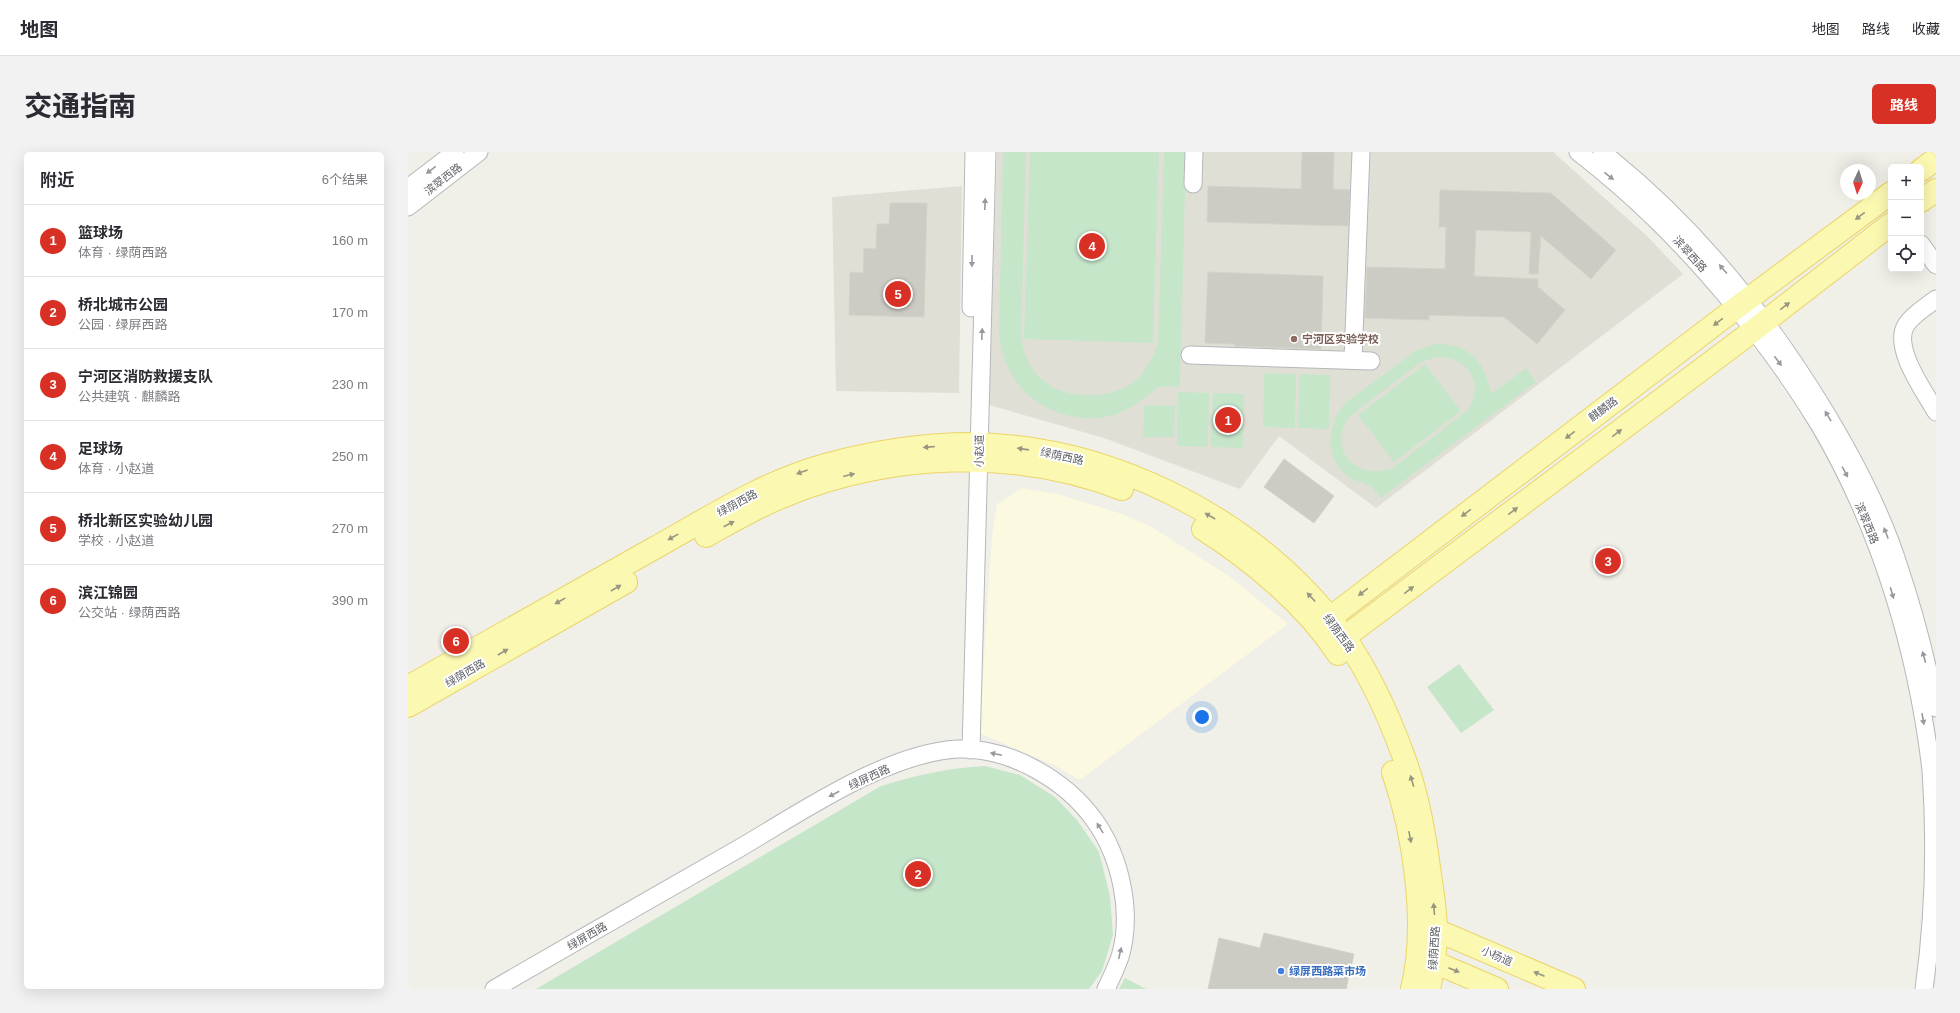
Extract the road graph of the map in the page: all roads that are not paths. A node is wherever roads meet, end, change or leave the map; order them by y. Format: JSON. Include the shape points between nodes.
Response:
{"nodes":[{"id":1,"x":455,"y":152,"type":"edge"},
{"id":2,"x":479,"y":152,"type":"edge"},
{"id":3,"x":974,"y":152,"type":"edge"},
{"id":4,"x":987,"y":152,"type":"edge"},
{"id":5,"x":1194,"y":152,"type":"edge"},
{"id":6,"x":1361,"y":152,"type":"edge"},
{"id":7,"x":1578,"y":152,"type":"edge"},
{"id":8,"x":1602,"y":152,"type":"edge"},
{"id":9,"x":1936,"y":159,"type":"edge"},
{"id":10,"x":1924,"y":168,"type":"edge"},
{"id":11,"x":1193,"y":184,"type":"dead end"},
{"id":12,"x":408,"y":188,"type":"edge"},
{"id":13,"x":1936,"y":190,"type":"edge"},
{"id":14,"x":1888,"y":195,"type":"edge"},
{"id":15,"x":1922,"y":200,"type":"edge"},
{"id":16,"x":408,"y":207,"type":"edge"},
{"id":17,"x":1888,"y":226,"type":"edge"},
{"id":18,"x":1924,"y":248,"type":"edge"},
{"id":19,"x":1936,"y":265,"type":"edge"},
{"id":20,"x":1936,"y":299,"type":"edge"},
{"id":21,"x":1742,"y":303,"type":"junction"},
{"id":22,"x":1760,"y":326,"type":"junction"},
{"id":23,"x":1190,"y":354,"type":"dead end"},
{"id":24,"x":1353,"y":360,"type":"junction"},
{"id":25,"x":1371,"y":361,"type":"dead end"},
{"id":26,"x":1936,"y":412,"type":"edge"},
{"id":27,"x":973,"y":453,"type":"junction"},
{"id":28,"x":1324,"y":623,"type":"junction"},
{"id":29,"x":1338,"y":642,"type":"junction"},
{"id":30,"x":408,"y":688,"type":"edge"},
{"id":31,"x":408,"y":706,"type":"edge"},
{"id":32,"x":1936,"y":708,"type":"edge"},
{"id":33,"x":966,"y":750,"type":"junction"},
{"id":34,"x":1428,"y":929,"type":"junction"},
{"id":35,"x":1426,"y":960,"type":"junction"},
{"id":36,"x":494,"y":989,"type":"edge"},
{"id":37,"x":1106,"y":989,"type":"edge"},
{"id":38,"x":1412,"y":989,"type":"edge"},
{"id":39,"x":1429,"y":989,"type":"edge"},
{"id":40,"x":1498,"y":989,"type":"edge"},
{"id":41,"x":1574,"y":989,"type":"edge"},
{"id":42,"x":1924,"y":989,"type":"edge"}],
"edges":[{"from":1,"to":12,"type":"street","name":"滨翠西路","one_way":true},
{"from":2,"to":16,"type":"street","name":"滨翠西路"},
{"from":3,"to":27,"type":"street","name":"小赵道","one_way":true},
{"from":27,"to":4,"type":"street","name":"小赵道","one_way":true},
{"from":5,"to":11,"type":"street"},
{"from":6,"to":24,"type":"street"},
{"from":7,"to":21,"type":"street","name":"滨翠西路","one_way":true,"via":[[1619,183],[1699,264]]},
{"from":21,"to":8,"type":"street","name":"滨翠西路","one_way":true,"via":[[1676,216]]},
{"from":9,"to":10,"type":"main road"},
{"from":13,"to":15,"type":"main road"},
{"from":14,"to":21,"type":"main road","name":"麒麟路","one_way":true},
{"from":22,"to":17,"type":"main road","one_way":true},
{"from":18,"to":19,"type":"street"},
{"from":20,"to":26,"type":"street","via":[[1912,318],[1905,327],[1902,338],[1904,354]]},
{"from":21,"to":22,"type":"street","name":"滨翠西路"},
{"from":21,"to":28,"type":"main road","name":"麒麟路","one_way":true},
{"from":29,"to":22,"type":"main road","one_way":true},
{"from":32,"to":22,"type":"street","name":"滨翠西路","one_way":true,"via":[[1931,680],[1900,569],[1881,518],[1835,428],[1798,368]]},
{"from":22,"to":42,"type":"street","name":"滨翠西路","one_way":true,"via":[[1848,478],[1885,568],[1916,679],[1931,772],[1934,832],[1934,891]]},
{"from":23,"to":24,"type":"street"},
{"from":24,"to":25,"type":"street"},
{"from":27,"to":28,"type":"main road","name":"绿荫西路","via":[[1022,448],[1078,459],[1164,490],[1215,518],[1258,548],[1292,579]]},
{"from":27,"to":30,"type":"main road","name":"绿荫西路","one_way":true,"via":[[921,447],[823,465],[786,478],[719,512]]},
{"from":31,"to":27,"type":"main road","name":"绿荫西路","one_way":true,"via":[[718,529],[783,496],[839,477]]},
{"from":27,"to":33,"type":"street","name":"小赵道"},
{"from":28,"to":29,"type":"main road","name":"绿荫西路"},
{"from":29,"to":34,"type":"main road","name":"绿荫西路","via":[[1368,677],[1388,716],[1411,778],[1426,843]]},
{"from":33,"to":36,"type":"street","name":"绿屏西路","one_way":true,"via":[[935,752],[904,761],[840,791]]},
{"from":37,"to":33,"type":"street","name":"绿屏西路","one_way":true,"via":[[1120,958],[1125,912],[1118,870],[1111,848],[1099,827],[1087,810],[1068,792],[1025,763],[998,754]]},
{"from":34,"to":35,"type":"main road","name":"绿荫西路"},
{"from":41,"to":34,"type":"main road","name":"小杨道","one_way":true},
{"from":35,"to":38,"type":"main road","name":"绿荫西路"},
{"from":35,"to":39,"type":"main road","name":"绿荫西路"},
{"from":35,"to":40,"type":"main road","one_way":true}]}
